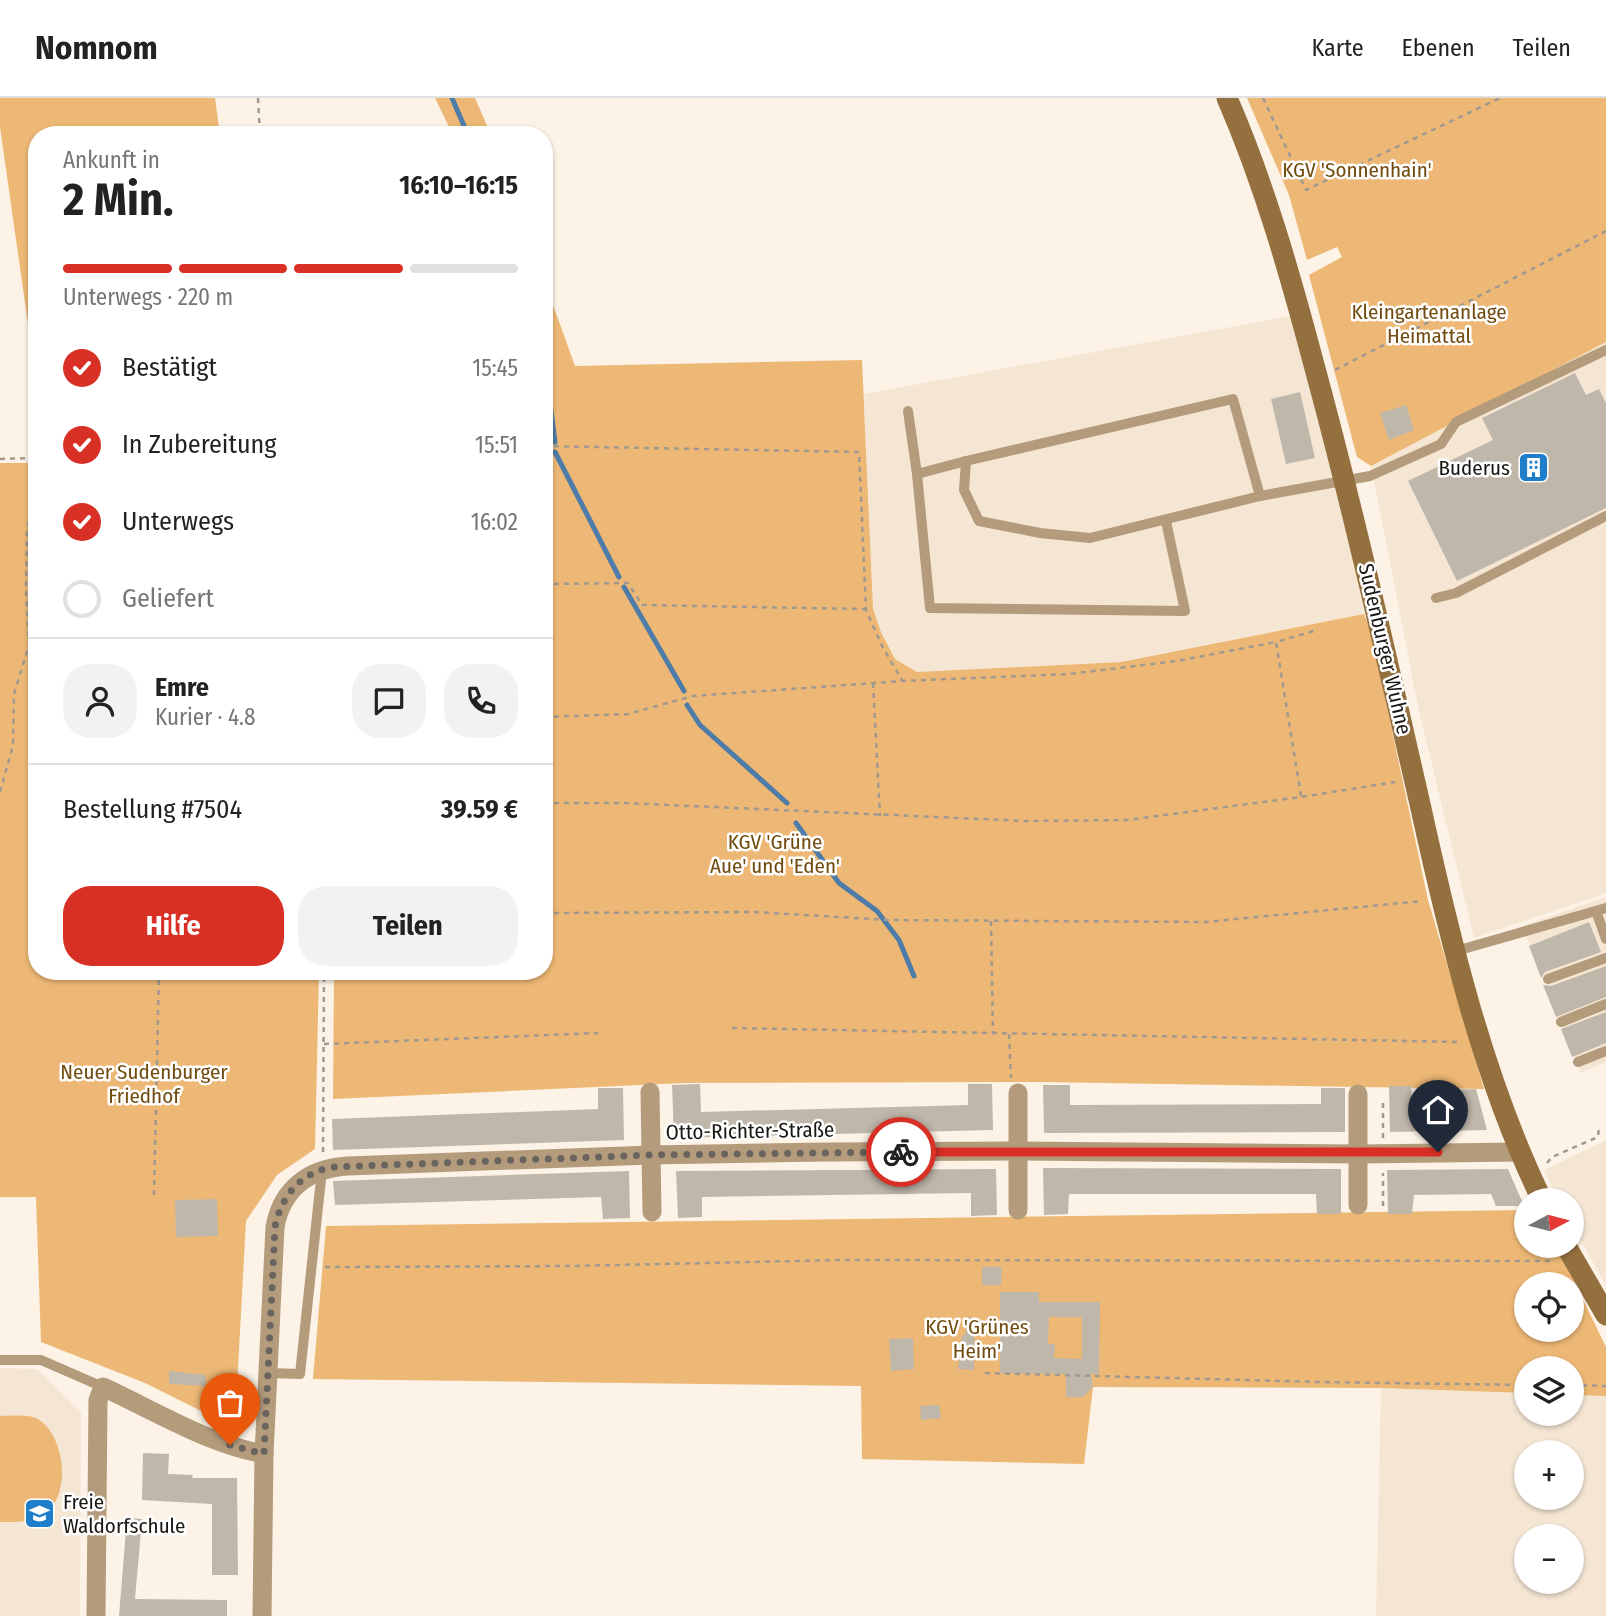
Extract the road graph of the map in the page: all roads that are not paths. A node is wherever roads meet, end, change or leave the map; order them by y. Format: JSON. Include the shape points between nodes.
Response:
{"nodes":[{"id":1,"x":1227,"y":98,"type":"edge"},
{"id":2,"x":1606,"y":350,"type":"edge"},
{"id":3,"x":908,"y":411,"type":"dead end"},
{"id":4,"x":966,"y":461,"type":"junction"},
{"id":5,"x":917,"y":474,"type":"junction"},
{"id":6,"x":1345,"y":480,"type":"junction"},
{"id":7,"x":1260,"y":496,"type":"junction"},
{"id":8,"x":1606,"y":516,"type":"edge"},
{"id":9,"x":1166,"y":520,"type":"junction"},
{"id":10,"x":1436,"y":597,"type":"dead end"},
{"id":11,"x":1601,"y":910,"type":"edge"},
{"id":12,"x":1606,"y":939,"type":"edge"},
{"id":13,"x":1456,"y":951,"type":"junction"},
{"id":14,"x":1606,"y":958,"type":"edge"},
{"id":15,"x":1548,"y":979,"type":"dead end"},
{"id":16,"x":1606,"y":1004,"type":"edge"},
{"id":17,"x":1561,"y":1022,"type":"dead end"},
{"id":18,"x":1606,"y":1051,"type":"edge"},
{"id":19,"x":1578,"y":1062,"type":"dead end"},
{"id":20,"x":1015,"y":1087,"type":"road end"},
{"id":21,"x":650,"y":1093,"type":"dead end"},
{"id":22,"x":1358,"y":1094,"type":"dead end"},
{"id":23,"x":1018,"y":1150,"type":"junction"},
{"id":24,"x":1520,"y":1152,"type":"junction"},
{"id":25,"x":1359,"y":1154,"type":"junction"},
{"id":26,"x":651,"y":1155,"type":"junction"},
{"id":27,"x":322,"y":1169,"type":"junction"},
{"id":28,"x":1536,"y":1188,"type":"edge"},
{"id":29,"x":1358,"y":1205,"type":"dead end"},
{"id":30,"x":1018,"y":1210,"type":"dead end"},
{"id":31,"x":652,"y":1212,"type":"dead end"},
{"id":32,"x":1568,"y":1258,"type":"edge"},
{"id":33,"x":1606,"y":1315,"type":"edge"},
{"id":34,"x":0,"y":1360,"type":"edge"},
{"id":35,"x":268,"y":1373,"type":"junction"},
{"id":36,"x":103,"y":1387,"type":"junction"},
{"id":37,"x":264,"y":1454,"type":"junction"},
{"id":38,"x":96,"y":1616,"type":"edge"},
{"id":39,"x":262,"y":1616,"type":"edge"}],
"edges":[{"from":1,"to":6,"type":"main road","name":"Sudenburger Wuhne","via":[[1278,235]]},
{"from":2,"to":6,"type":"lane","via":[[1456,422],[1441,444],[1370,476]]},
{"from":3,"to":5,"type":"lane"},
{"from":4,"to":5,"type":"lane"},
{"from":4,"to":7,"type":"lane","via":[[1233,398]]},
{"from":4,"to":9,"type":"lane","via":[[964,490],[979,522],[1090,538]]},
{"from":5,"to":9,"type":"lane","via":[[930,608],[1185,611]]},
{"from":6,"to":7,"type":"lane"},
{"from":6,"to":13,"type":"main road","name":"Sudenburger Wuhne"},
{"from":7,"to":9,"type":"lane"},
{"from":8,"to":10,"type":"lane","via":[[1456,593]]},
{"from":11,"to":12,"type":"lane"},
{"from":11,"to":13,"type":"lane"},
{"from":13,"to":24,"type":"main road","name":"Sudenburger Wuhne"},
{"from":14,"to":15,"type":"lane"},
{"from":16,"to":17,"type":"lane"},
{"from":18,"to":19,"type":"lane"},
{"from":20,"to":23,"type":"street"},
{"from":21,"to":26,"type":"street","name":"Otto-Richter-Straße"},
{"from":22,"to":25,"type":"street"},
{"from":23,"to":25,"type":"street","name":"Otto-Richter-Straße"},
{"from":23,"to":26,"type":"street","name":"Otto-Richter-Straße"},
{"from":23,"to":30,"type":"street"},
{"from":24,"to":25,"type":"street","name":"Otto-Richter-Straße"},
{"from":24,"to":28,"type":"main road","name":"Sudenburger Wuhne"},
{"from":25,"to":29,"type":"street"},
{"from":26,"to":27,"type":"street","name":"Otto-Richter-Straße"},
{"from":26,"to":31,"type":"street","name":"Otto-Richter-Straße"},
{"from":27,"to":35,"type":"street","via":[[292,1189],[276,1220]]},
{"from":27,"to":35,"type":"lane","via":[[300,1374]]},
{"from":32,"to":33,"type":"main road"},
{"from":34,"to":36,"type":"lane","via":[[41,1360]]},
{"from":35,"to":37,"type":"street"},
{"from":36,"to":37,"type":"street","via":[[215,1439]]},
{"from":36,"to":38,"type":"street","via":[[98,1400]]},
{"from":37,"to":39,"type":"street"}]}
